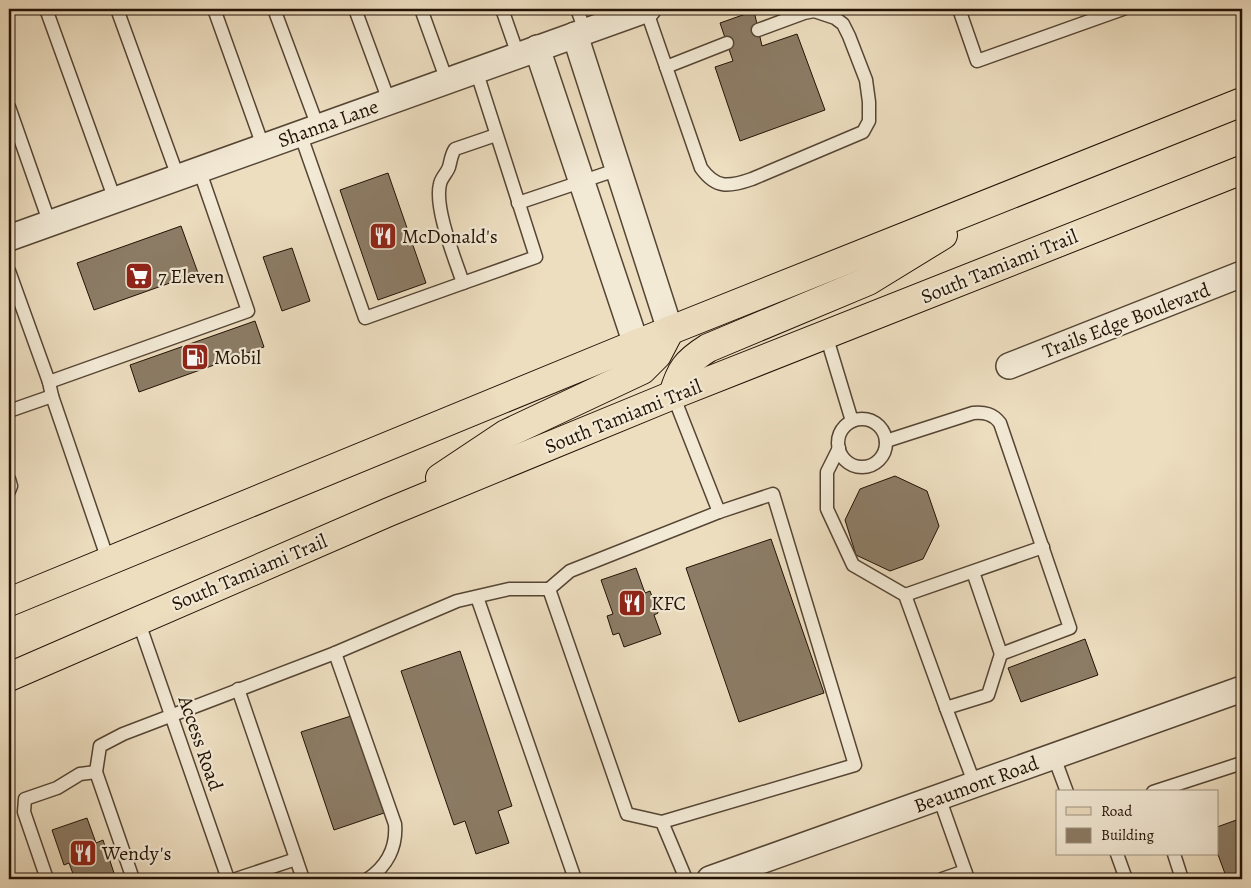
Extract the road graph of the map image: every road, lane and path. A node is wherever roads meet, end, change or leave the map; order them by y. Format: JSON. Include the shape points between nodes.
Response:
{"nodes":[{"id":1,"x":46,"y":9,"type":"edge"},
{"id":2,"x":117,"y":9,"type":"edge"},
{"id":3,"x":214,"y":9,"type":"edge"},
{"id":4,"x":274,"y":9,"type":"edge"},
{"id":5,"x":355,"y":9,"type":"edge"},
{"id":6,"x":421,"y":9,"type":"edge"},
{"id":7,"x":502,"y":9,"type":"edge"},
{"id":8,"x":647,"y":9,"type":"edge"},
{"id":9,"x":959,"y":9,"type":"edge"},
{"id":10,"x":1123,"y":9,"type":"edge"},
{"id":11,"x":579,"y":25,"type":"edge"},
{"id":12,"x":758,"y":30,"type":"dead end"},
{"id":13,"x":727,"y":43,"type":"dead end"},
{"id":14,"x":528,"y":52,"type":"junction"},
{"id":15,"x":666,"y":67,"type":"junction"},
{"id":16,"x":476,"y":70,"type":"junction"},
{"id":17,"x":447,"y":81,"type":"junction"},
{"id":18,"x":389,"y":101,"type":"junction"},
{"id":19,"x":1242,"y":102,"type":"edge"},
{"id":20,"x":9,"y":107,"type":"edge"},
{"id":21,"x":309,"y":130,"type":"junction"},
{"id":22,"x":496,"y":135,"type":"junction"},
{"id":23,"x":264,"y":146,"type":"junction"},
{"id":24,"x":619,"y":169,"type":"junction"},
{"id":25,"x":1242,"y":170,"type":"edge"},
{"id":26,"x":188,"y":173,"type":"junction"},
{"id":27,"x":582,"y":181,"type":"junction"},
{"id":28,"x":1002,"y":198,"type":"junction"},
{"id":29,"x":115,"y":200,"type":"junction"},
{"id":30,"x":518,"y":203,"type":"junction"},
{"id":31,"x":50,"y":224,"type":"junction"},
{"id":32,"x":9,"y":238,"type":"edge"},
{"id":33,"x":9,"y":270,"type":"edge"},
{"id":34,"x":1242,"y":274,"type":"edge"},
{"id":35,"x":463,"y":283,"type":"junction"},
{"id":36,"x":670,"y":330,"type":"junction"},
{"id":37,"x":826,"y":335,"type":"junction"},
{"id":38,"x":636,"y":344,"type":"junction"},
{"id":39,"x":1009,"y":366,"type":"dead end"},
{"id":40,"x":49,"y":382,"type":"junction"},
{"id":41,"x":673,"y":395,"type":"junction"},
{"id":42,"x":52,"y":396,"type":"junction"},
{"id":43,"x":9,"y":411,"type":"edge"},
{"id":44,"x":852,"y":420,"type":"junction"},
{"id":45,"x":886,"y":441,"type":"junction"},
{"id":46,"x":839,"y":448,"type":"junction"},
{"id":47,"x":9,"y":479,"type":"edge"},
{"id":48,"x":9,"y":491,"type":"edge"},
{"id":49,"x":389,"y":512,"type":"junction"},
{"id":50,"x":719,"y":512,"type":"junction"},
{"id":51,"x":1043,"y":547,"type":"junction"},
{"id":52,"x":108,"y":560,"type":"junction"},
{"id":53,"x":973,"y":572,"type":"junction"},
{"id":54,"x":550,"y":589,"type":"junction"},
{"id":55,"x":906,"y":595,"type":"junction"},
{"id":56,"x":477,"y":597,"type":"junction"},
{"id":57,"x":9,"y":602,"type":"edge"},
{"id":58,"x":138,"y":620,"type":"junction"},
{"id":59,"x":334,"y":653,"type":"junction"},
{"id":60,"x":1001,"y":654,"type":"junction"},
{"id":61,"x":9,"y":677,"type":"edge"},
{"id":62,"x":238,"y":689,"type":"junction"},
{"id":63,"x":1242,"y":689,"type":"edge"},
{"id":64,"x":946,"y":708,"type":"junction"},
{"id":65,"x":171,"y":716,"type":"junction"},
{"id":66,"x":1054,"y":757,"type":"junction"},
{"id":67,"x":1242,"y":763,"type":"edge"},
{"id":68,"x":96,"y":772,"type":"junction"},
{"id":69,"x":975,"y":785,"type":"junction"},
{"id":70,"x":1066,"y":790,"type":"edge"},
{"id":71,"x":1159,"y":790,"type":"edge"},
{"id":72,"x":939,"y":798,"type":"junction"},
{"id":73,"x":662,"y":822,"type":"junction"},
{"id":74,"x":1118,"y":856,"type":"edge"},
{"id":75,"x":1175,"y":856,"type":"edge"},
{"id":76,"x":296,"y":859,"type":"junction"},
{"id":77,"x":966,"y":875,"type":"edge"},
{"id":78,"x":47,"y":879,"type":"edge"},
{"id":79,"x":133,"y":879,"type":"edge"},
{"id":80,"x":228,"y":879,"type":"edge"},
{"id":81,"x":236,"y":879,"type":"edge"},
{"id":82,"x":303,"y":879,"type":"edge"},
{"id":83,"x":368,"y":879,"type":"edge"},
{"id":84,"x":575,"y":879,"type":"edge"},
{"id":85,"x":686,"y":879,"type":"edge"},
{"id":86,"x":710,"y":879,"type":"edge"},
{"id":87,"x":942,"y":879,"type":"edge"},
{"id":88,"x":1126,"y":879,"type":"edge"},
{"id":89,"x":1182,"y":879,"type":"edge"}],
"edges":[{"from":1,"to":29,"type":"lane"},
{"from":2,"to":26,"type":"lane"},
{"from":3,"to":23,"type":"lane"},
{"from":4,"to":21,"type":"lane"},
{"from":5,"to":18,"type":"lane"},
{"from":6,"to":17,"type":"lane"},
{"from":7,"to":14,"type":"lane"},
{"from":8,"to":11,"type":"street","name":"Shanna Lane"},
{"from":8,"to":15,"type":"lane"},
{"from":9,"to":10,"type":"lane","via":[[977,61]]},
{"from":11,"to":14,"type":"street","name":"Shanna Lane"},
{"from":11,"to":24,"type":"street"},
{"from":12,"to":15,"type":"lane","via":[[814,11],[836,18],[843,24],[866,80],[870,121],[863,132],[752,179],[721,185],[708,179],[701,168]]},
{"from":13,"to":15,"type":"lane"},
{"from":14,"to":16,"type":"street","name":"Shanna Lane"},
{"from":14,"to":27,"type":"street"},
{"from":16,"to":17,"type":"street","name":"Shanna Lane"},
{"from":16,"to":22,"type":"lane"},
{"from":17,"to":18,"type":"street","name":"Shanna Lane"},
{"from":18,"to":21,"type":"street","name":"Shanna Lane"},
{"from":19,"to":28,"type":"main road"},
{"from":20,"to":31,"type":"lane"},
{"from":21,"to":23,"type":"street","name":"Shanna Lane"},
{"from":21,"to":35,"type":"lane","via":[[365,318]]},
{"from":22,"to":30,"type":"lane"},
{"from":22,"to":35,"type":"lane","via":[[455,149],[440,183],[445,230]]},
{"from":23,"to":26,"type":"street","name":"Shanna Lane"},
{"from":24,"to":27,"type":"lane"},
{"from":24,"to":36,"type":"street"},
{"from":25,"to":37,"type":"main road","name":"South Tamiami Trail"},
{"from":26,"to":29,"type":"street","name":"Shanna Lane"},
{"from":26,"to":40,"type":"lane","via":[[248,311]]},
{"from":27,"to":30,"type":"lane"},
{"from":27,"to":38,"type":"street"},
{"from":28,"to":36,"type":"main road"},
{"from":28,"to":41,"type":"main road","via":[[868,281],[708,348],[691,359],[678,376]]},
{"from":29,"to":31,"type":"street","name":"Shanna Lane"},
{"from":30,"to":35,"type":"lane","via":[[536,257]]},
{"from":31,"to":32,"type":"street","name":"Shanna Lane"},
{"from":33,"to":40,"type":"lane"},
{"from":34,"to":39,"type":"street","name":"Trails Edge Boulevard"},
{"from":36,"to":38,"type":"main road"},
{"from":36,"to":49,"type":"main road","via":[[657,355],[642,370],[506,434]]},
{"from":37,"to":41,"type":"main road","name":"South Tamiami Trail"},
{"from":37,"to":44,"type":"lane"},
{"from":38,"to":52,"type":"main road"},
{"from":40,"to":42,"type":"lane"},
{"from":41,"to":49,"type":"main road","name":"South Tamiami Trail"},
{"from":41,"to":50,"type":"lane"},
{"from":42,"to":43,"type":"lane"},
{"from":42,"to":52,"type":"lane"},
{"from":44,"to":45,"type":"lane","via":[[875,422]]},
{"from":44,"to":46,"type":"lane","via":[[841,432]]},
{"from":45,"to":46,"type":"lane","via":[[886,449],[870,466],[854,466],[847,462]]},
{"from":45,"to":51,"type":"lane","via":[[973,413],[995,416]]},
{"from":46,"to":55,"type":"lane","via":[[827,472],[827,509],[853,565]]},
{"from":47,"to":48,"type":"lane"},
{"from":49,"to":58,"type":"main road","name":"South Tamiami Trail"},
{"from":50,"to":54,"type":"lane","via":[[570,571]]},
{"from":50,"to":73,"type":"lane","via":[[773,494],[855,766]]},
{"from":51,"to":53,"type":"lane"},
{"from":51,"to":60,"type":"lane","via":[[1070,628]]},
{"from":52,"to":57,"type":"main road"},
{"from":53,"to":55,"type":"lane"},
{"from":53,"to":60,"type":"lane"},
{"from":54,"to":56,"type":"lane","via":[[510,589]]},
{"from":54,"to":73,"type":"lane","via":[[627,814]]},
{"from":55,"to":64,"type":"lane"},
{"from":56,"to":59,"type":"lane","via":[[457,601]]},
{"from":56,"to":84,"type":"lane"},
{"from":58,"to":61,"type":"main road","name":"South Tamiami Trail"},
{"from":58,"to":65,"type":"lane","name":"Access Road"},
{"from":59,"to":62,"type":"lane"},
{"from":59,"to":83,"type":"lane","via":[[396,833],[393,850],[381,868]]},
{"from":60,"to":64,"type":"lane","via":[[988,695]]},
{"from":62,"to":65,"type":"lane"},
{"from":62,"to":76,"type":"lane"},
{"from":63,"to":66,"type":"street","name":"Beaumont Road"},
{"from":64,"to":69,"type":"lane"},
{"from":65,"to":68,"type":"lane","via":[[100,746]]},
{"from":65,"to":80,"type":"lane","name":"Access Road"},
{"from":66,"to":69,"type":"street","name":"Beaumont Road"},
{"from":66,"to":70,"type":"lane"},
{"from":67,"to":71,"type":"lane"},
{"from":68,"to":78,"type":"lane","via":[[80,774],[57,788],[25,799],[24,812]]},
{"from":68,"to":79,"type":"lane"},
{"from":69,"to":72,"type":"street","name":"Beaumont Road"},
{"from":72,"to":77,"type":"lane"},
{"from":72,"to":86,"type":"street","name":"Beaumont Road"},
{"from":73,"to":85,"type":"lane"},
{"from":74,"to":88,"type":"lane"},
{"from":75,"to":89,"type":"lane"},
{"from":76,"to":81,"type":"lane"},
{"from":76,"to":82,"type":"lane"},
{"from":77,"to":87,"type":"lane"}]}
